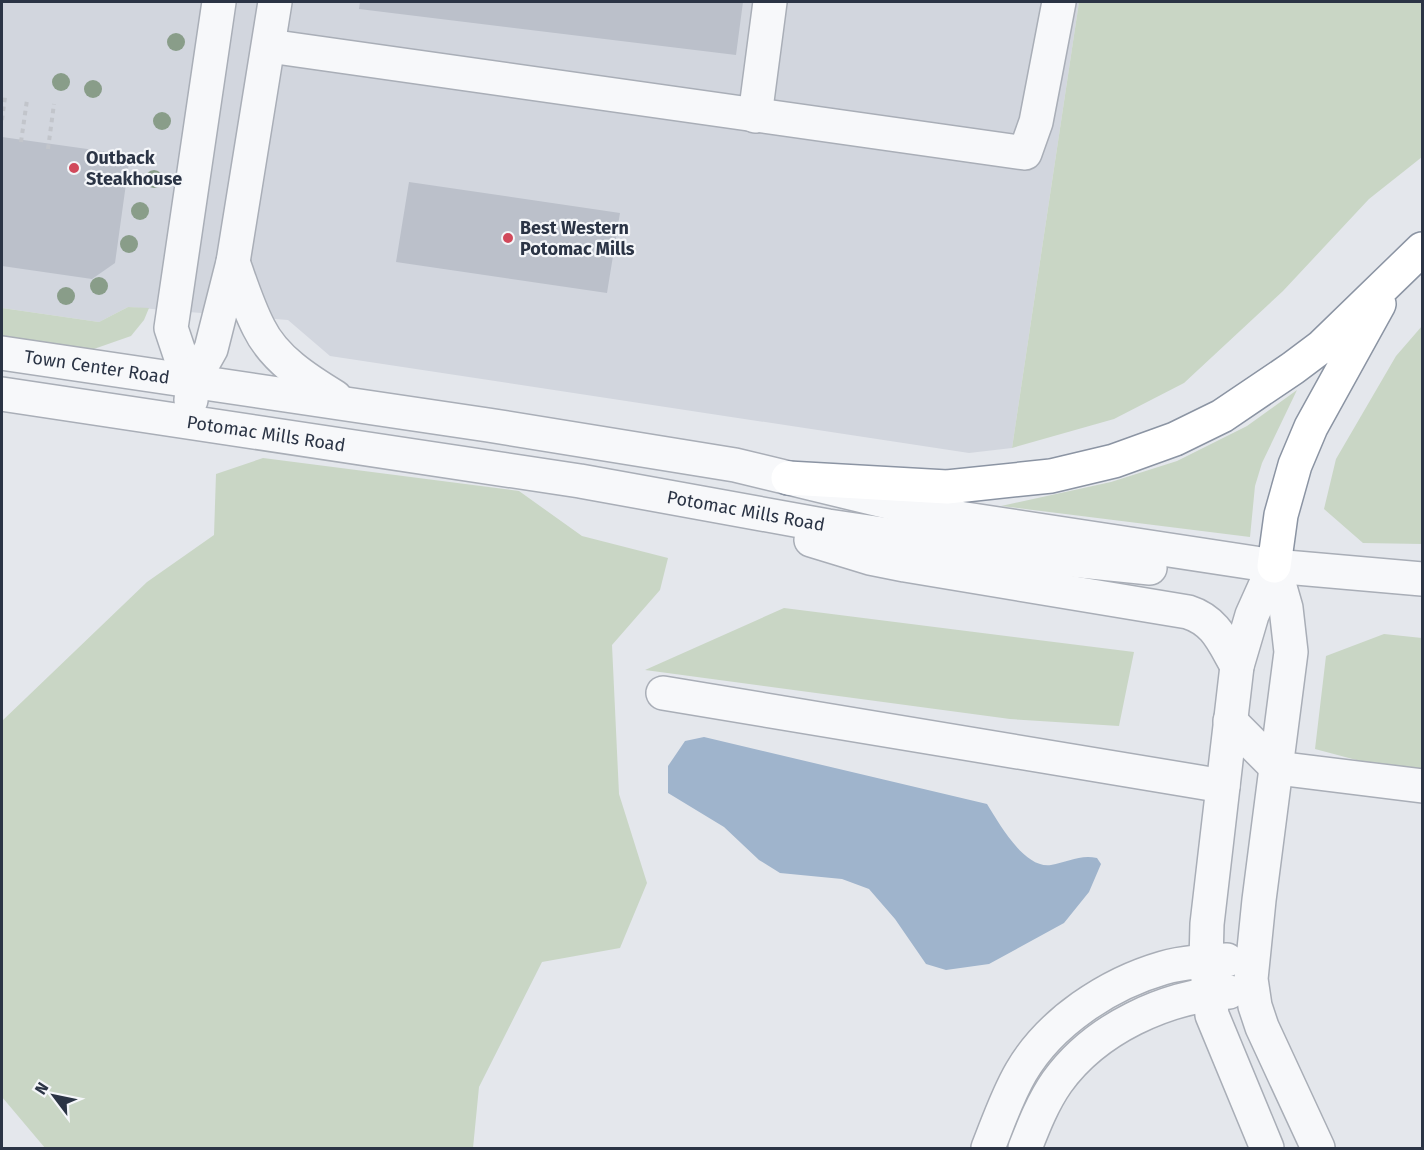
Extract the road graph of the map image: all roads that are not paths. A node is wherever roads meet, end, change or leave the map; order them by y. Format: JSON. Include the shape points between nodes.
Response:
{"nodes":[{"id":1,"x":219,"y":2,"type":"edge"},
{"id":2,"x":275,"y":2,"type":"edge"},
{"id":3,"x":770,"y":2,"type":"edge"},
{"id":4,"x":1059,"y":2,"type":"edge"},
{"id":5,"x":269,"y":46,"type":"junction"},
{"id":6,"x":755,"y":116,"type":"junction"},
{"id":7,"x":1422,"y":249,"type":"edge"},
{"id":8,"x":233,"y":262,"type":"junction"},
{"id":9,"x":1395,"y":276,"type":"junction"},
{"id":10,"x":2,"y":353,"type":"edge"},
{"id":11,"x":193,"y":381,"type":"junction"},
{"id":12,"x":2,"y":394,"type":"edge"},
{"id":13,"x":345,"y":404,"type":"junction"},
{"id":14,"x":188,"y":422,"type":"junction"},
{"id":15,"x":788,"y":478,"type":"junction"},
{"id":16,"x":694,"y":502,"type":"junction"},
{"id":17,"x":1274,"y":566,"type":"junction"},
{"id":18,"x":1422,"y":579,"type":"edge"},
{"id":19,"x":1237,"y":666,"type":"junction"},
{"id":20,"x":663,"y":693,"type":"dead end"},
{"id":21,"x":1230,"y":721,"type":"junction"},
{"id":22,"x":1277,"y":768,"type":"junction"},
{"id":23,"x":1223,"y":786,"type":"junction"},
{"id":24,"x":1422,"y":786,"type":"edge"},
{"id":25,"x":1216,"y":843,"type":"junction"},
{"id":26,"x":1265,"y":850,"type":"junction"},
{"id":27,"x":1206,"y":961,"type":"junction"},
{"id":28,"x":1253,"y":975,"type":"junction"},
{"id":29,"x":1209,"y":994,"type":"junction"},
{"id":30,"x":988,"y":1149,"type":"edge"},
{"id":31,"x":1025,"y":1149,"type":"edge"},
{"id":32,"x":1268,"y":1149,"type":"edge"},
{"id":33,"x":1318,"y":1149,"type":"edge"}],
"edges":[{"from":1,"to":11,"type":"street","name":"Potomac Mills Road","via":[[171,328]]},
{"from":2,"to":5,"type":"street","name":"Potomac Mills Road"},
{"from":3,"to":6,"type":"street"},
{"from":4,"to":6,"type":"street","via":[[1036,122],[1025,153]]},
{"from":5,"to":6,"type":"street"},
{"from":5,"to":8,"type":"street","name":"Potomac Mills Road"},
{"from":7,"to":9,"type":"highway"},
{"from":8,"to":11,"type":"street","name":"Potomac Mills Road","via":[[211,349]]},
{"from":8,"to":13,"type":"street","via":[[260,330],[278,354],[307,381]]},
{"from":9,"to":15,"type":"highway","via":[[1320,347],[1222,416],[1175,439],[1114,461],[1051,476],[947,487]]},
{"from":9,"to":17,"type":"highway","via":[[1311,427],[1295,465],[1281,515]]},
{"from":10,"to":11,"type":"street","name":"Town Center Road"},
{"from":11,"to":13,"type":"street","name":"Potomac Mills Road"},
{"from":11,"to":14,"type":"street","name":"Potomac Mills Road"},
{"from":12,"to":14,"type":"street"},
{"from":13,"to":15,"type":"street","name":"Potomac Mills Road","via":[[735,465]]},
{"from":14,"to":16,"type":"street","name":"Potomac Mills Road"},
{"from":15,"to":17,"type":"street","name":"Potomac Mills Road","via":[[946,516]]},
{"from":16,"to":17,"type":"street","name":"Potomac Mills Road","via":[[1032,556],[1151,568],[1228,571]]},
{"from":16,"to":19,"type":"street","via":[[870,558],[1188,612],[1213,626]]},
{"from":17,"to":18,"type":"street","name":"Potomac Mills Road"},
{"from":17,"to":19,"type":"street","via":[[1252,615]]},
{"from":17,"to":22,"type":"street","via":[[1286,608],[1291,652]]},
{"from":19,"to":21,"type":"street"},
{"from":20,"to":23,"type":"street"},
{"from":21,"to":22,"type":"street"},
{"from":21,"to":23,"type":"street"},
{"from":22,"to":24,"type":"street"},
{"from":22,"to":26,"type":"street"},
{"from":23,"to":25,"type":"street"},
{"from":25,"to":26,"type":"street"},
{"from":25,"to":27,"type":"street"},
{"from":26,"to":28,"type":"street"},
{"from":27,"to":28,"type":"street"},
{"from":27,"to":29,"type":"street"},
{"from":27,"to":30,"type":"street","via":[[1163,968],[1132,979],[1058,1027],[1021,1071]]},
{"from":28,"to":29,"type":"street"},
{"from":28,"to":33,"type":"street","via":[[1255,1005],[1262,1027]]},
{"from":29,"to":31,"type":"street","via":[[1142,1014],[1093,1045],[1058,1081]]},
{"from":29,"to":32,"type":"street","via":[[1220,1038]]}]}
